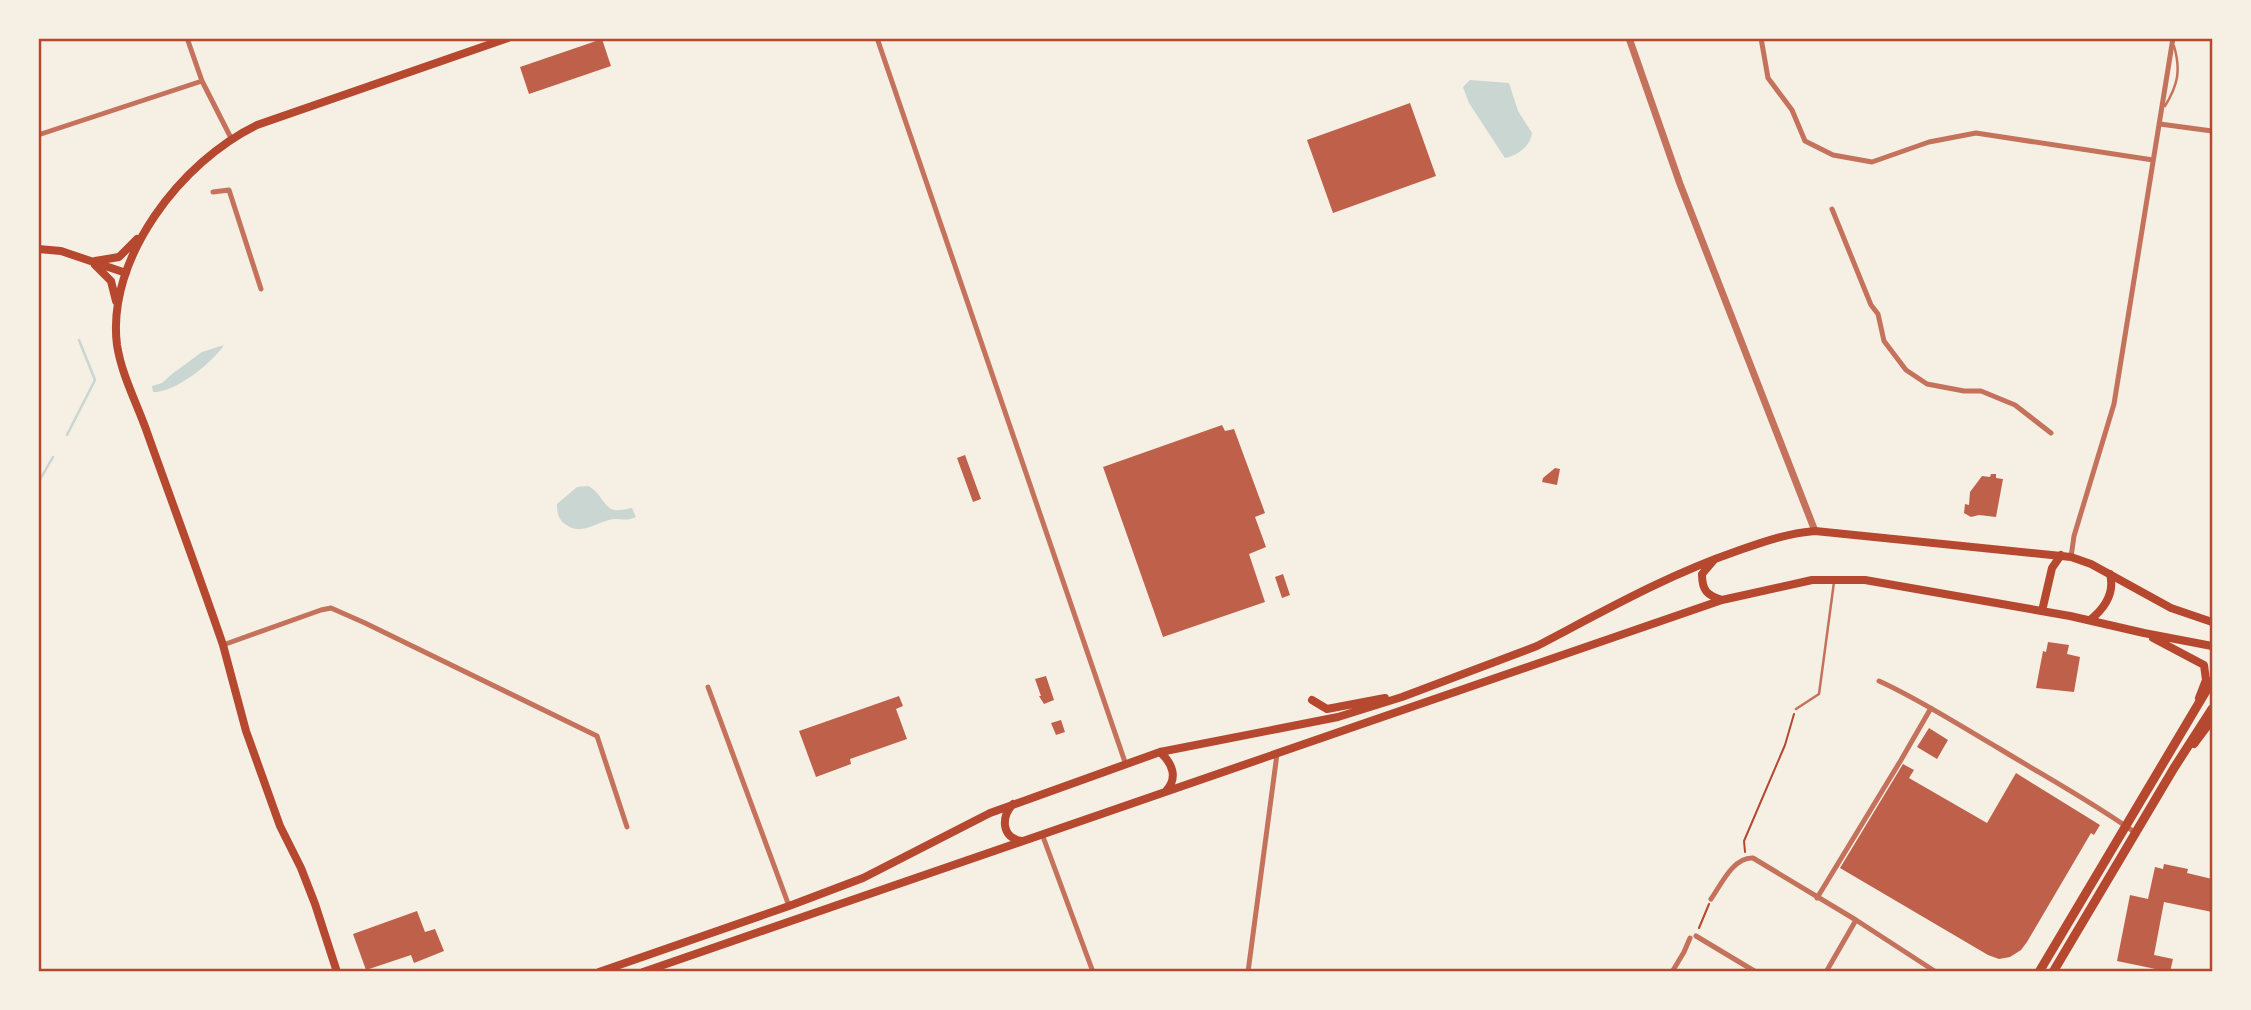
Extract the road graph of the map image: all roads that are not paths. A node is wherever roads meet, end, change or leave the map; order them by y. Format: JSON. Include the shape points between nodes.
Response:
{"nodes":[{"id":1,"x":187,"y":38,"type":"edge"},
{"id":2,"x":508,"y":38,"type":"edge"},
{"id":3,"x":877,"y":38,"type":"edge"},
{"id":4,"x":1629,"y":38,"type":"edge"},
{"id":5,"x":1761,"y":38,"type":"edge"},
{"id":6,"x":2173,"y":41,"type":"edge"},
{"id":7,"x":202,"y":81,"type":"junction"},
{"id":8,"x":2160,"y":124,"type":"junction"},
{"id":9,"x":2213,"y":131,"type":"edge"},
{"id":10,"x":38,"y":135,"type":"edge"},
{"id":11,"x":231,"y":138,"type":"junction"},
{"id":12,"x":2154,"y":160,"type":"junction"},
{"id":13,"x":213,"y":192,"type":"dead end"},
{"id":14,"x":1832,"y":209,"type":"dead end"},
{"id":15,"x":144,"y":232,"type":"junction"},
{"id":16,"x":38,"y":249,"type":"edge"},
{"id":17,"x":90,"y":261,"type":"junction"},
{"id":18,"x":125,"y":273,"type":"junction"},
{"id":19,"x":261,"y":289,"type":"dead end"},
{"id":20,"x":117,"y":307,"type":"junction"},
{"id":21,"x":2051,"y":433,"type":"dead end"},
{"id":22,"x":1815,"y":531,"type":"junction"},
{"id":23,"x":2061,"y":555,"type":"junction"},
{"id":24,"x":2071,"y":557,"type":"junction"},
{"id":25,"x":1716,"y":558,"type":"junction"},
{"id":26,"x":2110,"y":574,"type":"junction"},
{"id":27,"x":1834,"y":579,"type":"junction"},
{"id":28,"x":1722,"y":600,"type":"junction"},
{"id":29,"x":2042,"y":611,"type":"junction"},
{"id":30,"x":2189,"y":615,"type":"junction"},
{"id":31,"x":2213,"y":615,"type":"edge"},
{"id":32,"x":2090,"y":620,"type":"junction"},
{"id":33,"x":2213,"y":622,"type":"edge"},
{"id":34,"x":2144,"y":634,"type":"junction"},
{"id":35,"x":223,"y":645,"type":"junction"},
{"id":36,"x":2213,"y":646,"type":"edge"},
{"id":37,"x":1879,"y":681,"type":"dead end"},
{"id":38,"x":2213,"y":681,"type":"edge"},
{"id":39,"x":708,"y":687,"type":"dead end"},
{"id":40,"x":1402,"y":697,"type":"junction"},
{"id":41,"x":1312,"y":700,"type":"dead end"},
{"id":42,"x":1931,"y":708,"type":"junction"},
{"id":43,"x":1796,"y":709,"type":"road end"},
{"id":44,"x":2213,"y":709,"type":"edge"},
{"id":45,"x":2194,"y":710,"type":"junction"},
{"id":46,"x":2213,"y":720,"type":"edge"},
{"id":47,"x":1317,"y":722,"type":"junction"},
{"id":48,"x":1318,"y":739,"type":"junction"},
{"id":49,"x":1160,"y":752,"type":"junction"},
{"id":50,"x":1277,"y":754,"type":"junction"},
{"id":51,"x":1126,"y":765,"type":"junction"},
{"id":52,"x":2174,"y":768,"type":"junction"},
{"id":53,"x":1163,"y":793,"type":"junction"},
{"id":54,"x":1013,"y":804,"type":"junction"},
{"id":55,"x":2126,"y":826,"type":"junction"},
{"id":56,"x":627,"y":827,"type":"dead end"},
{"id":57,"x":1042,"y":834,"type":"junction"},
{"id":58,"x":2137,"y":834,"type":"junction"},
{"id":59,"x":1022,"y":841,"type":"junction"},
{"id":60,"x":1817,"y":898,"type":"junction"},
{"id":61,"x":1710,"y":899,"type":"road end"},
{"id":62,"x":789,"y":906,"type":"junction"},
{"id":63,"x":1856,"y":920,"type":"junction"},
{"id":64,"x":337,"y":971,"type":"edge"},
{"id":65,"x":599,"y":971,"type":"edge"},
{"id":66,"x":643,"y":971,"type":"edge"},
{"id":67,"x":1093,"y":971,"type":"edge"},
{"id":68,"x":1248,"y":971,"type":"edge"},
{"id":69,"x":1672,"y":971,"type":"edge"},
{"id":70,"x":1756,"y":971,"type":"edge"},
{"id":71,"x":1826,"y":971,"type":"edge"},
{"id":72,"x":1936,"y":971,"type":"edge"},
{"id":73,"x":2039,"y":971,"type":"edge"},
{"id":74,"x":2053,"y":971,"type":"edge"}],
"edges":[{"from":1,"to":7,"type":"street"},
{"from":2,"to":11,"type":"main road"},
{"from":3,"to":51,"type":"street"},
{"from":4,"to":22,"type":"street","via":[[1684,194]]},
{"from":5,"to":12,"type":"street","via":[[1768,78],[1791,110],[1805,141],[1833,155],[1872,162],[1929,142],[1976,133]]},
{"from":6,"to":8,"type":"street"},
{"from":7,"to":10,"type":"street"},
{"from":7,"to":11,"type":"street"},
{"from":8,"to":9,"type":"street"},
{"from":8,"to":12,"type":"street"},
{"from":11,"to":15,"type":"main road","via":[[194,170]]},
{"from":12,"to":24,"type":"street","via":[[2113,404]]},
{"from":13,"to":19,"type":"street","via":[[229,190]]},
{"from":14,"to":21,"type":"street","via":[[1878,314],[1884,341],[1906,370],[1927,384],[1981,391],[2015,405]]},
{"from":15,"to":17,"type":"main road","via":[[119,257]]},
{"from":15,"to":18,"type":"main road"},
{"from":16,"to":17,"type":"main road"},
{"from":17,"to":18,"type":"main road"},
{"from":17,"to":20,"type":"main road","via":[[111,281]]},
{"from":18,"to":20,"type":"main road"},
{"from":20,"to":35,"type":"main road","via":[[117,344],[128,386]]},
{"from":22,"to":23,"type":"main road"},
{"from":22,"to":25,"type":"main road","via":[[1770,539]]},
{"from":23,"to":24,"type":"main road"},
{"from":23,"to":29,"type":"main road","via":[[2052,568]]},
{"from":24,"to":26,"type":"main road"},
{"from":25,"to":28,"type":"main road","via":[[1702,574],[1702,587],[1708,596]]},
{"from":25,"to":40,"type":"main road","via":[[1524,652]]},
{"from":26,"to":30,"type":"main road"},
{"from":26,"to":32,"type":"main road","via":[[2108,601]]},
{"from":27,"to":28,"type":"main road"},
{"from":27,"to":29,"type":"main road","via":[[1864,580]]},
{"from":27,"to":43,"type":"lane","via":[[1819,694]]},
{"from":28,"to":48,"type":"main road"},
{"from":29,"to":32,"type":"main road"},
{"from":30,"to":31,"type":"main road"},
{"from":30,"to":33,"type":"main road"},
{"from":32,"to":34,"type":"main road"},
{"from":34,"to":36,"type":"main road"},
{"from":34,"to":45,"type":"main road","via":[[2204,665],[2206,680]]},
{"from":35,"to":56,"type":"street","via":[[331,608],[597,736]]},
{"from":35,"to":64,"type":"main road","via":[[253,752]]},
{"from":37,"to":42,"type":"street"},
{"from":38,"to":45,"type":"highway"},
{"from":39,"to":62,"type":"street"},
{"from":40,"to":41,"type":"main road","via":[[1327,709]]},
{"from":40,"to":47,"type":"main road"},
{"from":42,"to":55,"type":"street"},
{"from":42,"to":60,"type":"street"},
{"from":44,"to":52,"type":"highway"},
{"from":45,"to":55,"type":"highway"},
{"from":46,"to":52,"type":"main road"},
{"from":47,"to":48,"type":"main road"},
{"from":47,"to":49,"type":"main road"},
{"from":48,"to":50,"type":"main road"},
{"from":49,"to":51,"type":"main road"},
{"from":49,"to":53,"type":"main road","via":[[1170,762],[1173,775]]},
{"from":50,"to":53,"type":"main road"},
{"from":50,"to":68,"type":"street"},
{"from":51,"to":54,"type":"main road"},
{"from":52,"to":58,"type":"highway"},
{"from":53,"to":57,"type":"main road"},
{"from":54,"to":59,"type":"main road","via":[[1005,816],[1005,829]]},
{"from":54,"to":62,"type":"main road","via":[[863,878]]},
{"from":55,"to":58,"type":"street"},
{"from":55,"to":73,"type":"highway"},
{"from":57,"to":59,"type":"main road"},
{"from":57,"to":67,"type":"street"},
{"from":58,"to":74,"type":"highway"},
{"from":59,"to":66,"type":"main road"},
{"from":60,"to":61,"type":"street","via":[[1753,858],[1745,858]]},
{"from":60,"to":63,"type":"street"},
{"from":62,"to":65,"type":"main road"},
{"from":63,"to":71,"type":"street"},
{"from":63,"to":72,"type":"street"},
{"from":69,"to":70,"type":"street","via":[[1693,937]]}]}
